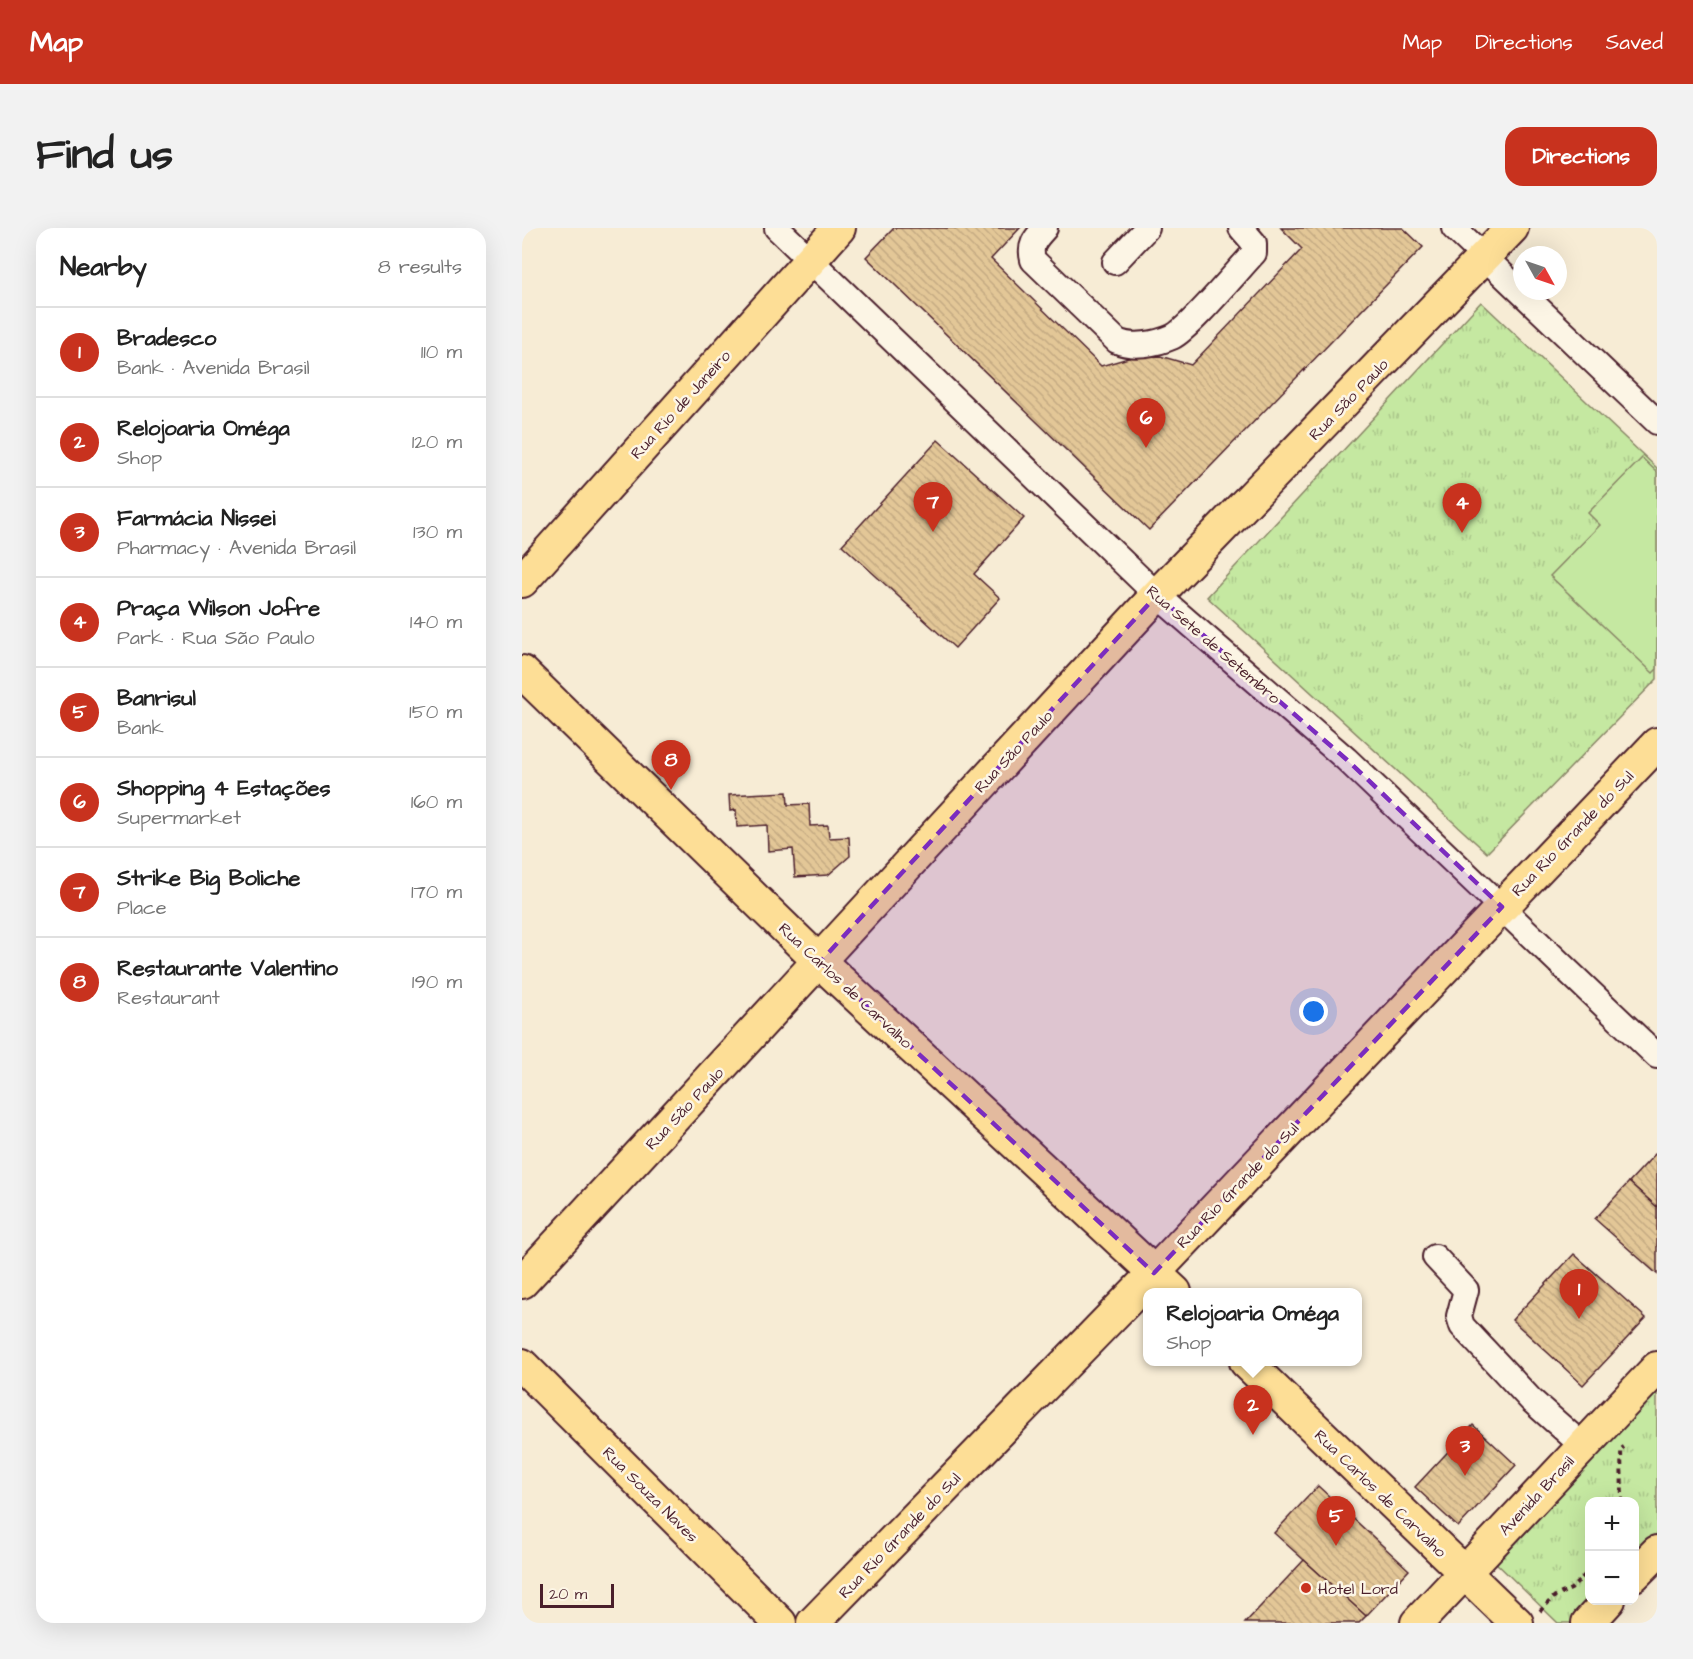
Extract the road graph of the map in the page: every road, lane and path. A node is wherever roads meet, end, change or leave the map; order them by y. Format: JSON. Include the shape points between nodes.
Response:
{"nodes":[{"id":1,"x":777,"y":228,"type":"edge"},
{"id":2,"x":839,"y":228,"type":"edge"},
{"id":3,"x":1045,"y":228,"type":"edge"},
{"id":4,"x":1147,"y":228,"type":"edge"},
{"id":5,"x":1241,"y":228,"type":"edge"},
{"id":6,"x":1454,"y":228,"type":"edge"},
{"id":7,"x":1512,"y":228,"type":"edge"},
{"id":8,"x":1485,"y":258,"type":"junction"},
{"id":9,"x":810,"y":259,"type":"junction"},
{"id":10,"x":1115,"y":262,"type":"dead end"},
{"id":11,"x":1657,"y":422,"type":"edge"},
{"id":12,"x":522,"y":580,"type":"edge"},
{"id":13,"x":1157,"y":595,"type":"junction"},
{"id":14,"x":522,"y":672,"type":"edge"},
{"id":15,"x":1657,"y":744,"type":"edge"},
{"id":16,"x":1502,"y":906,"type":"junction"},
{"id":17,"x":820,"y":962,"type":"junction"},
{"id":18,"x":1657,"y":1056,"type":"edge"},
{"id":19,"x":1435,"y":1257,"type":"dead end"},
{"id":20,"x":522,"y":1282,"type":"edge"},
{"id":21,"x":1164,"y":1283,"type":"edge"},
{"id":22,"x":1143,"y":1303,"type":"edge"},
{"id":23,"x":522,"y":1365,"type":"edge"},
{"id":24,"x":1250,"y":1366,"type":"edge"},
{"id":25,"x":1657,"y":1368,"type":"edge"},
{"id":26,"x":1628,"y":1442,"type":"dead end"},
{"id":27,"x":1583,"y":1446,"type":"junction"},
{"id":28,"x":1622,"y":1497,"type":"edge"},
{"id":29,"x":1657,"y":1552,"type":"edge"},
{"id":30,"x":1639,"y":1571,"type":"edge"},
{"id":31,"x":1463,"y":1573,"type":"junction"},
{"id":32,"x":1585,"y":1575,"type":"edge"},
{"id":33,"x":1604,"y":1605,"type":"edge"},
{"id":34,"x":1526,"y":1620,"type":"edge"},
{"id":35,"x":780,"y":1623,"type":"edge"},
{"id":36,"x":813,"y":1623,"type":"edge"},
{"id":37,"x":1417,"y":1623,"type":"edge"},
{"id":38,"x":1588,"y":1623,"type":"edge"}],
"edges":[{"from":1,"to":9,"type":"street","name":"Rua Sete de Setembro"},
{"from":2,"to":9,"type":"main road","name":"Rua Rio de Janeiro"},
{"from":3,"to":5,"type":"street","via":[[1033,240],[1033,260],[1117,341],[1128,347],[1172,337],[1185,326],[1254,253],[1254,243]]},
{"from":4,"to":10,"type":"street"},
{"from":6,"to":8,"type":"street"},
{"from":7,"to":8,"type":"main road","name":"Rua São Paulo"},
{"from":8,"to":11,"type":"street"},
{"from":8,"to":13,"type":"main road","name":"Rua São Paulo"},
{"from":9,"to":12,"type":"main road","name":"Rua Rio de Janeiro"},
{"from":9,"to":13,"type":"street","name":"Rua Sete de Setembro"},
{"from":13,"to":16,"type":"street","name":"Rua Sete de Setembro","via":[[1346,759]]},
{"from":13,"to":17,"type":"main road","name":"Rua São Paulo"},
{"from":14,"to":17,"type":"main road","name":"Rua Carlos de Carvalho"},
{"from":15,"to":16,"type":"main road","name":"Rua Rio Grande do Sul"},
{"from":16,"to":18,"type":"street","name":"Rua Sete de Setembro"},
{"from":16,"to":21,"type":"main road","name":"Rua Rio Grande do Sul"},
{"from":17,"to":20,"type":"main road","name":"Rua São Paulo"},
{"from":17,"to":21,"type":"main road","name":"Rua Carlos de Carvalho"},
{"from":19,"to":27,"type":"street","via":[[1466,1290],[1460,1316],[1462,1326],[1531,1400]]},
{"from":22,"to":36,"type":"main road","name":"Rua Rio Grande do Sul"},
{"from":23,"to":35,"type":"main road","name":"Rua Souza Naves"},
{"from":24,"to":31,"type":"main road","name":"Rua Carlos de Carvalho"},
{"from":25,"to":27,"type":"main road","name":"Avenida Brasil"},
{"from":26,"to":28,"type":"path","via":[[1621,1449]]},
{"from":27,"to":31,"type":"main road","name":"Avenida Brasil"},
{"from":29,"to":30,"type":"main road"},
{"from":31,"to":34,"type":"main road","name":"Rua Carlos de Carvalho"},
{"from":31,"to":37,"type":"main road","name":"Avenida Brasil"},
{"from":32,"to":34,"type":"path"},
{"from":33,"to":38,"type":"main road"}]}
